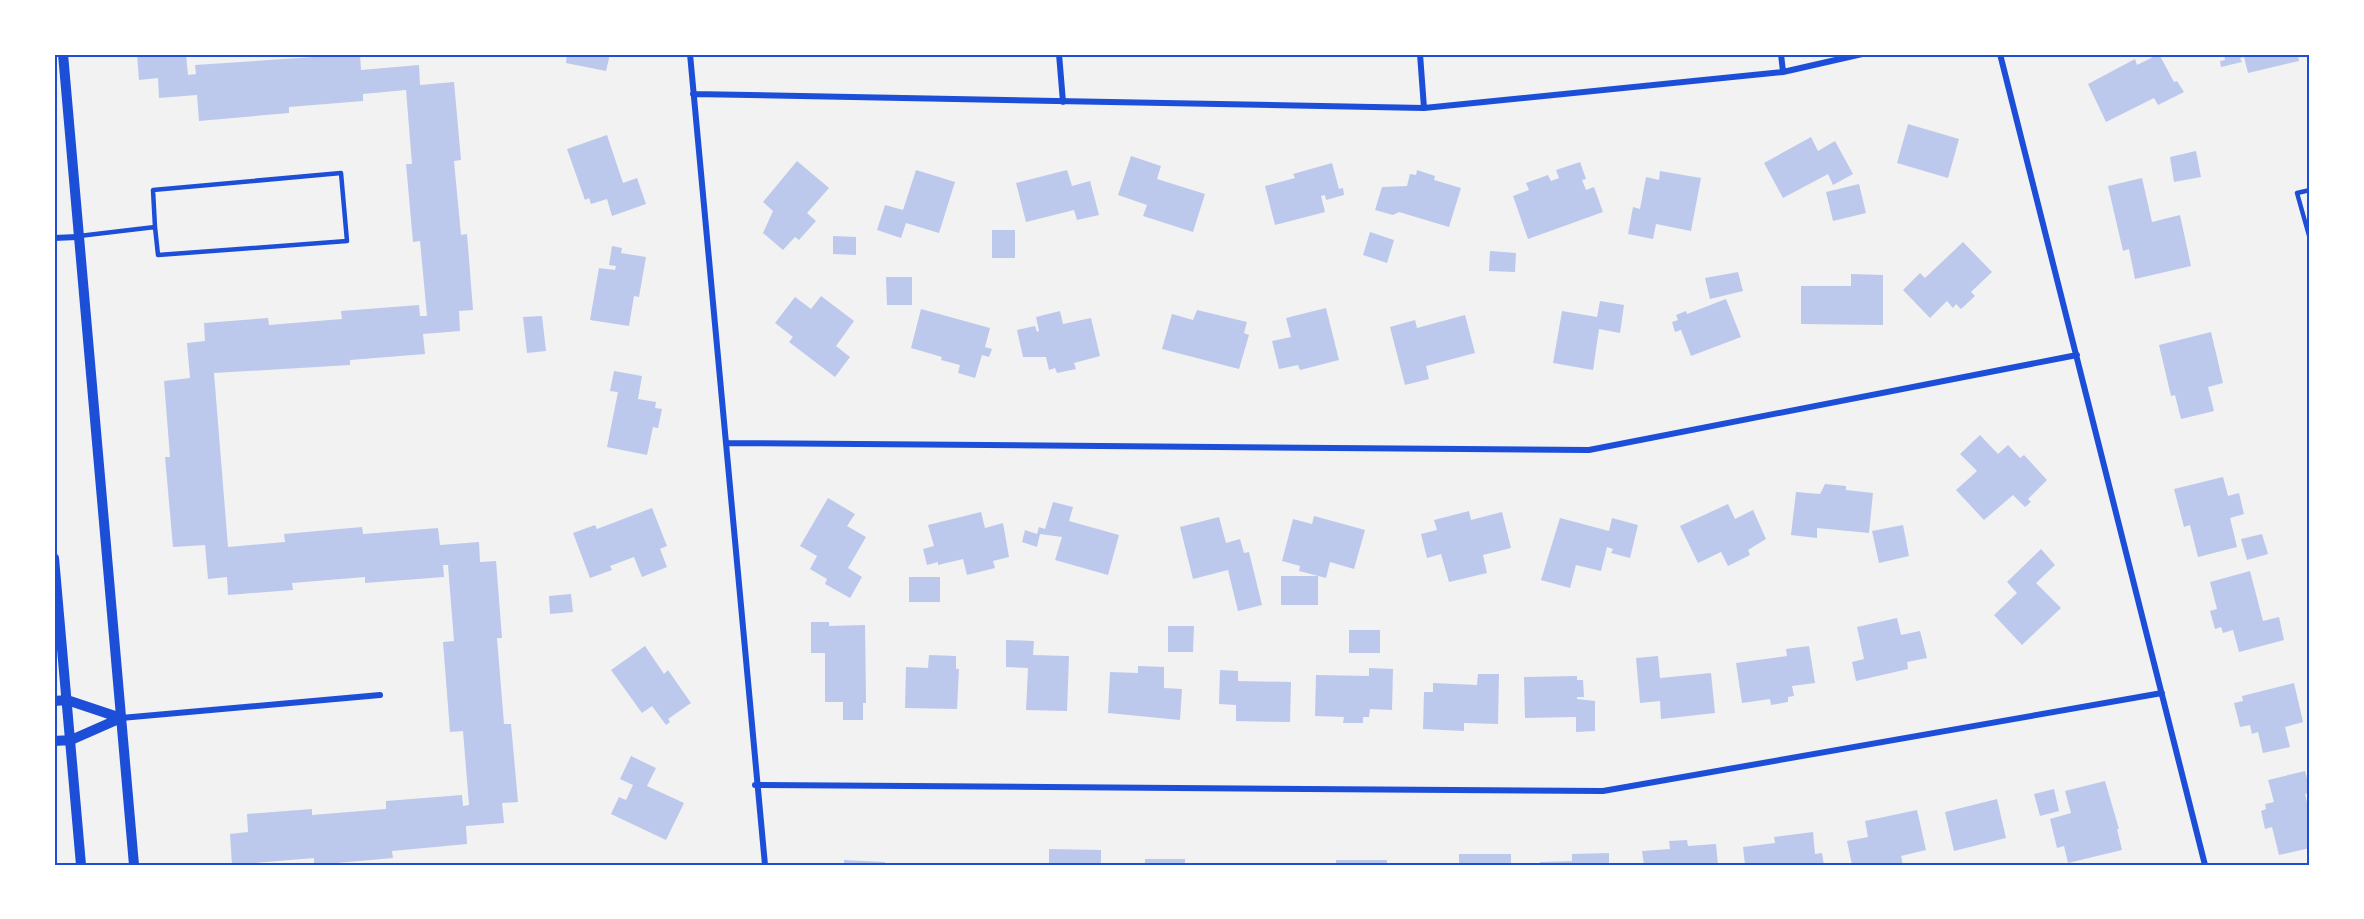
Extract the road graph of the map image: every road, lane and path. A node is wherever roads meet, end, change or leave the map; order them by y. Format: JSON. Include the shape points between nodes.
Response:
{"nodes":[{"id":1,"x":63,"y":54,"type":"edge"},
{"id":2,"x":690,"y":54,"type":"edge"},
{"id":3,"x":1059,"y":54,"type":"edge"},
{"id":4,"x":1420,"y":54,"type":"edge"},
{"id":5,"x":1781,"y":54,"type":"edge"},
{"id":6,"x":1862,"y":54,"type":"edge"},
{"id":7,"x":2000,"y":54,"type":"edge"},
{"id":8,"x":1783,"y":72,"type":"junction"},
{"id":9,"x":693,"y":94,"type":"junction"},
{"id":10,"x":1063,"y":102,"type":"junction"},
{"id":11,"x":1424,"y":108,"type":"junction"},
{"id":12,"x":2310,"y":190,"type":"edge"},
{"id":13,"x":155,"y":227,"type":"junction"},
{"id":14,"x":77,"y":237,"type":"junction"},
{"id":15,"x":54,"y":238,"type":"edge"},
{"id":16,"x":2310,"y":239,"type":"edge"},
{"id":17,"x":2077,"y":355,"type":"junction"},
{"id":18,"x":727,"y":443,"type":"junction"},
{"id":19,"x":54,"y":558,"type":"edge"},
{"id":20,"x":2162,"y":693,"type":"junction"},
{"id":21,"x":380,"y":695,"type":"dead end"},
{"id":22,"x":67,"y":700,"type":"junction"},
{"id":23,"x":54,"y":701,"type":"edge"},
{"id":24,"x":121,"y":718,"type":"junction"},
{"id":25,"x":71,"y":740,"type":"junction"},
{"id":26,"x":54,"y":741,"type":"edge"},
{"id":27,"x":756,"y":785,"type":"junction"},
{"id":28,"x":81,"y":865,"type":"edge"},
{"id":29,"x":134,"y":865,"type":"edge"},
{"id":30,"x":765,"y":865,"type":"edge"},
{"id":31,"x":2205,"y":865,"type":"edge"}],
"edges":[{"from":1,"to":14,"type":"street"},
{"from":2,"to":9,"type":"street"},
{"from":3,"to":10,"type":"street"},
{"from":4,"to":11,"type":"street"},
{"from":5,"to":8,"type":"street"},
{"from":6,"to":8,"type":"street"},
{"from":7,"to":17,"type":"street"},
{"from":8,"to":11,"type":"street"},
{"from":9,"to":10,"type":"street"},
{"from":9,"to":18,"type":"street"},
{"from":10,"to":11,"type":"street"},
{"from":12,"to":16,"type":"lane","via":[[2297,193]]},
{"from":13,"to":13,"type":"lane","via":[[153,189],[341,173],[347,241],[158,255]]},
{"from":13,"to":14,"type":"lane"},
{"from":14,"to":15,"type":"street"},
{"from":14,"to":24,"type":"street"},
{"from":17,"to":18,"type":"street","via":[[1589,450]]},
{"from":17,"to":20,"type":"street"},
{"from":18,"to":27,"type":"street"},
{"from":19,"to":22,"type":"street"},
{"from":20,"to":27,"type":"street","via":[[1603,791]]},
{"from":20,"to":31,"type":"street"},
{"from":21,"to":24,"type":"street"},
{"from":22,"to":23,"type":"street"},
{"from":22,"to":24,"type":"street"},
{"from":22,"to":25,"type":"street"},
{"from":24,"to":25,"type":"street"},
{"from":24,"to":29,"type":"street"},
{"from":25,"to":26,"type":"street"},
{"from":25,"to":28,"type":"street"},
{"from":27,"to":30,"type":"street"}]}
